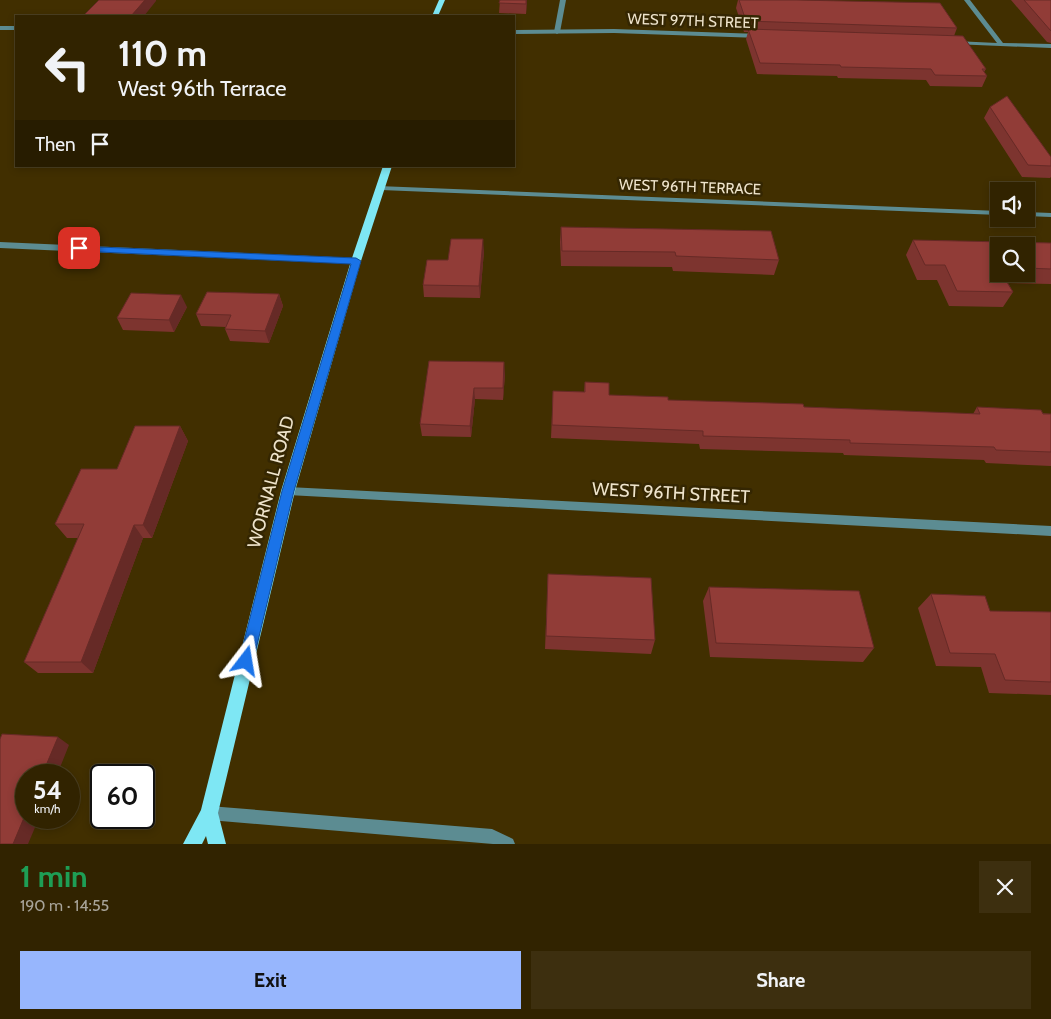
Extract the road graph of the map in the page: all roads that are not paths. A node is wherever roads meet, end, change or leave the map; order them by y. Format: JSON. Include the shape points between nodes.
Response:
{"nodes":[{"id":1,"x":442,"y":0,"type":"edge"},
{"id":2,"x":563,"y":0,"type":"edge"},
{"id":3,"x":967,"y":0,"type":"edge"},
{"id":4,"x":435,"y":15,"type":"edge"},
{"id":5,"x":0,"y":28,"type":"edge"},
{"id":6,"x":15,"y":28,"type":"edge"},
{"id":7,"x":515,"y":32,"type":"edge"},
{"id":8,"x":556,"y":32,"type":"junction"},
{"id":9,"x":772,"y":37,"type":"edge"},
{"id":10,"x":951,"y":43,"type":"edge"},
{"id":11,"x":1001,"y":44,"type":"junction"},
{"id":12,"x":1051,"y":46,"type":"edge"},
{"id":13,"x":388,"y":167,"type":"edge"},
{"id":14,"x":381,"y":188,"type":"junction"},
{"id":15,"x":990,"y":213,"type":"edge"},
{"id":16,"x":1035,"y":214,"type":"edge"},
{"id":17,"x":1051,"y":215,"type":"edge"},
{"id":18,"x":0,"y":245,"type":"edge"},
{"id":19,"x":356,"y":261,"type":"junction"},
{"id":20,"x":288,"y":491,"type":"junction"},
{"id":21,"x":1051,"y":531,"type":"edge"},
{"id":22,"x":209,"y":813,"type":"junction"},
{"id":23,"x":192,"y":844,"type":"edge"},
{"id":24,"x":217,"y":844,"type":"edge"},
{"id":25,"x":508,"y":844,"type":"edge"}],
"edges":[{"from":1,"to":4,"type":"main road"},
{"from":2,"to":8,"type":"street"},
{"from":3,"to":11,"type":"street"},
{"from":5,"to":6,"type":"street"},
{"from":7,"to":8,"type":"street","name":"WEST 97TH STREET"},
{"from":8,"to":9,"type":"street","name":"WEST 97TH STREET"},
{"from":10,"to":11,"type":"street"},
{"from":11,"to":12,"type":"street"},
{"from":13,"to":14,"type":"main road","name":"WORNALL ROAD"},
{"from":14,"to":15,"type":"street","name":"WEST 96TH TERRACE"},
{"from":14,"to":19,"type":"main road","name":"WORNALL ROAD"},
{"from":16,"to":17,"type":"street"},
{"from":18,"to":19,"type":"street"},
{"from":19,"to":20,"type":"main road","name":"WORNALL ROAD"},
{"from":20,"to":21,"type":"street","name":"WEST 96TH STREET"},
{"from":20,"to":22,"type":"main road","name":"WORNALL ROAD"},
{"from":22,"to":23,"type":"main road","name":"WORNALL ROAD"},
{"from":22,"to":24,"type":"main road","name":"WORNALL ROAD"},
{"from":22,"to":25,"type":"street","via":[[492,836]]}]}
